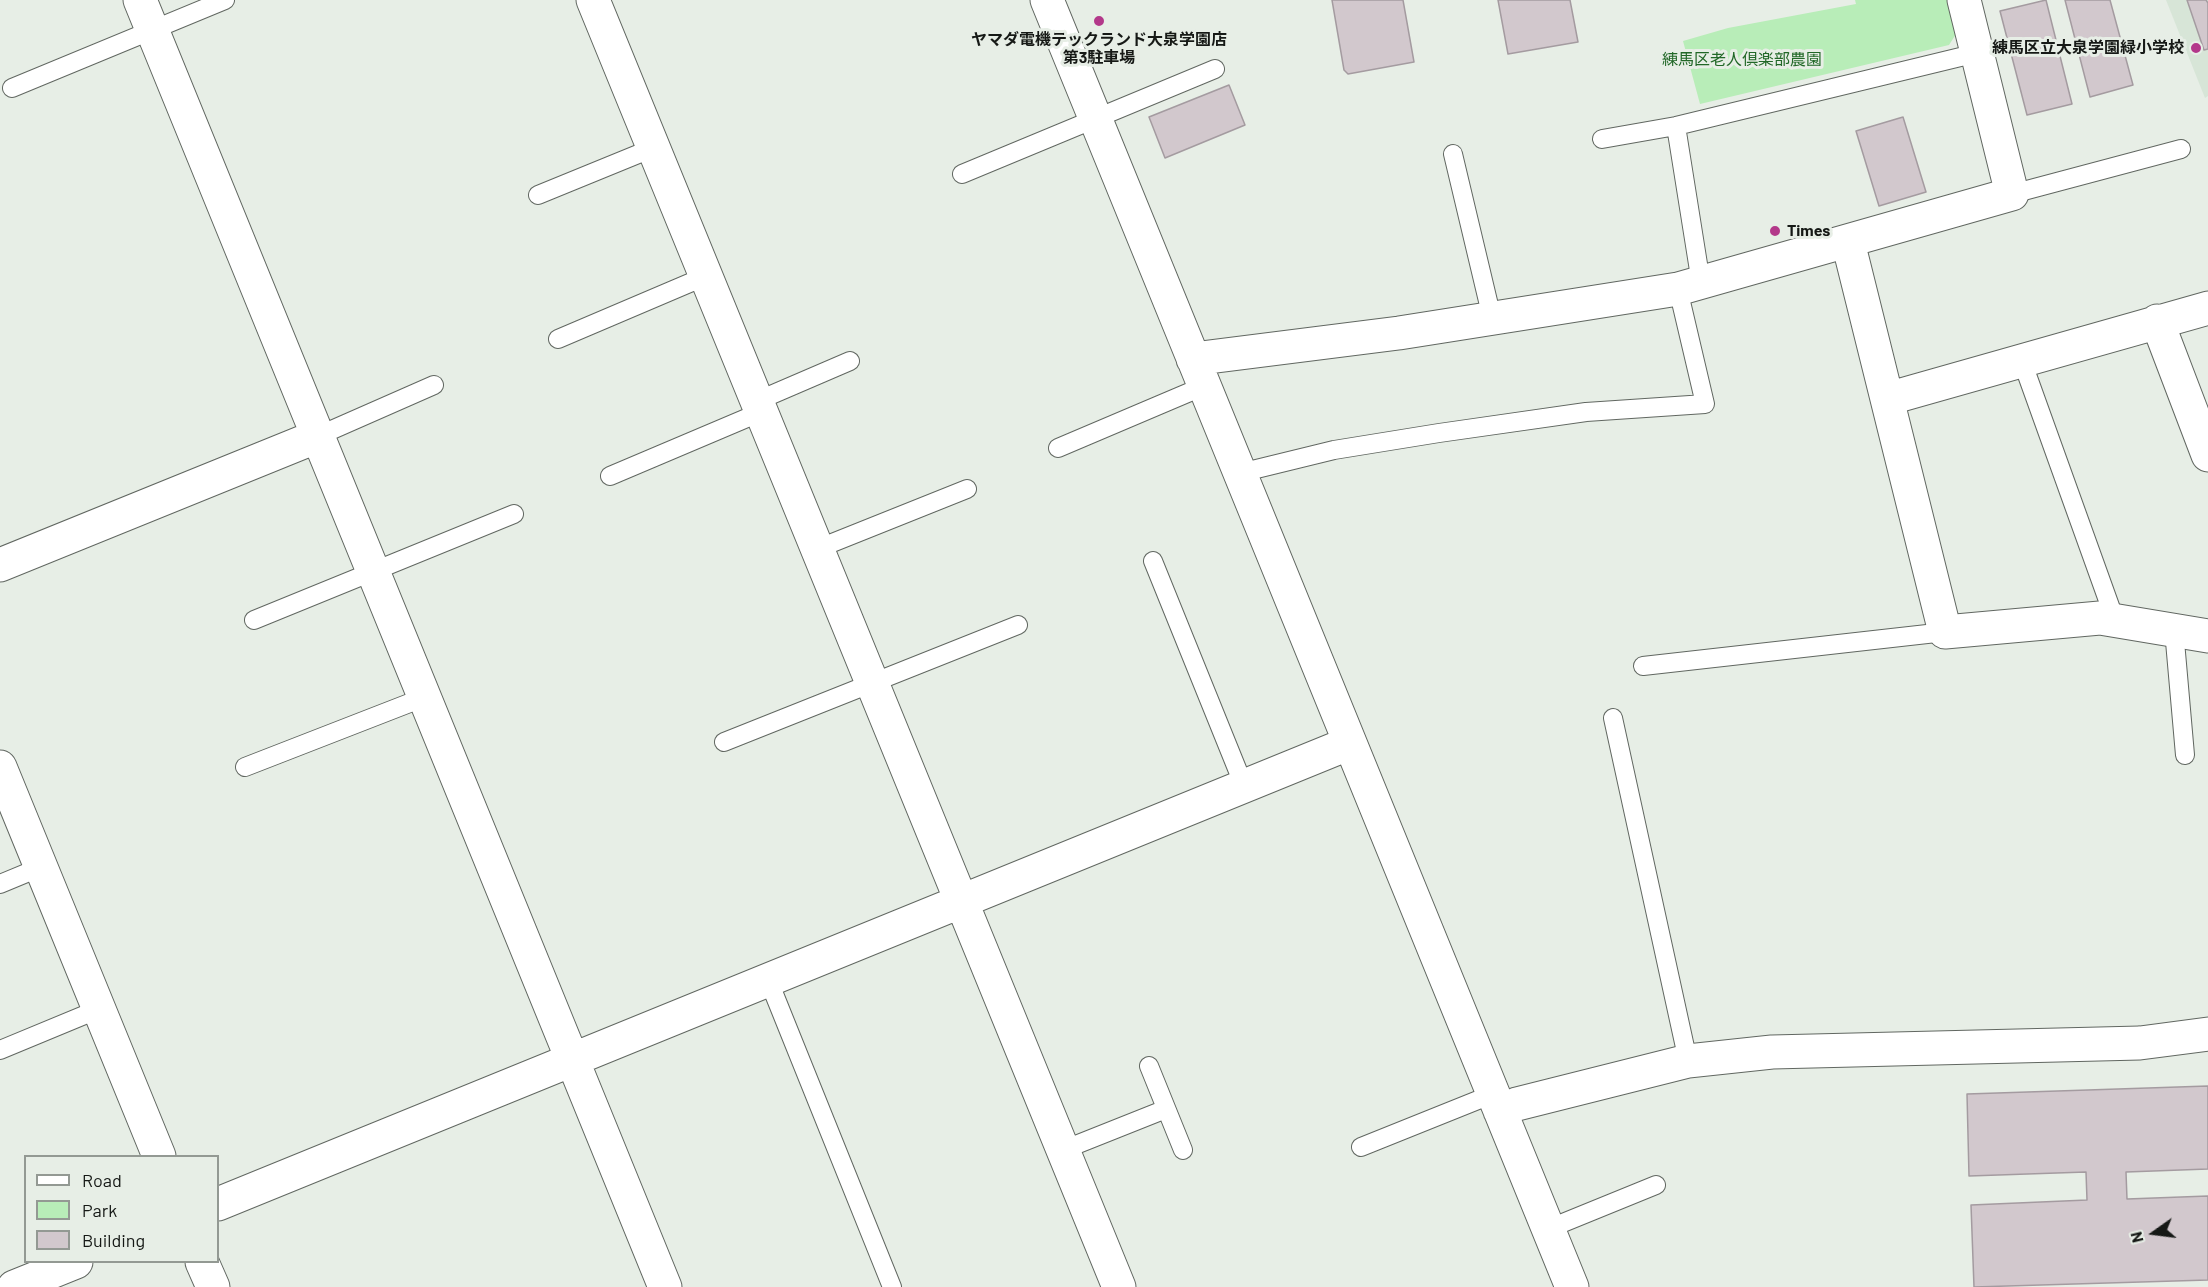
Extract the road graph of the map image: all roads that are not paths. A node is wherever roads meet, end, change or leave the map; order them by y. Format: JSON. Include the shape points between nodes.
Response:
{"nodes":[{"id":1,"x":140,"y":0,"type":"edge"},
{"id":2,"x":225,"y":0,"type":"edge"},
{"id":3,"x":1047,"y":0,"type":"edge"},
{"id":4,"x":1964,"y":0,"type":"edge"},
{"id":5,"x":599,"y":2,"type":"edge"},
{"id":6,"x":152,"y":30,"type":"junction"},
{"id":7,"x":1977,"y":53,"type":"junction"},
{"id":8,"x":1215,"y":69,"type":"dead end"},
{"id":9,"x":12,"y":88,"type":"dead end"},
{"id":10,"x":1095,"y":119,"type":"junction"},
{"id":11,"x":1676,"y":126,"type":"junction"},
{"id":12,"x":1602,"y":139,"type":"dead end"},
{"id":13,"x":653,"y":148,"type":"junction"},
{"id":14,"x":2181,"y":149,"type":"dead end"},
{"id":15,"x":1453,"y":154,"type":"dead end"},
{"id":16,"x":962,"y":174,"type":"dead end"},
{"id":17,"x":2012,"y":194,"type":"junction"},
{"id":18,"x":538,"y":195,"type":"dead end"},
{"id":19,"x":1848,"y":242,"type":"junction"},
{"id":20,"x":706,"y":276,"type":"junction"},
{"id":21,"x":1689,"y":286,"type":"junction"},
{"id":22,"x":2208,"y":308,"type":"edge"},
{"id":23,"x":1492,"y":318,"type":"junction"},
{"id":24,"x":2157,"y":321,"type":"junction"},
{"id":25,"x":558,"y":339,"type":"dead end"},
{"id":26,"x":850,"y":361,"type":"dead end"},
{"id":27,"x":2022,"y":361,"type":"junction"},
{"id":28,"x":1198,"y":373,"type":"junction"},
{"id":29,"x":434,"y":385,"type":"dead end"},
{"id":30,"x":1887,"y":399,"type":"junction"},
{"id":31,"x":759,"y":406,"type":"junction"},
{"id":32,"x":318,"y":436,"type":"junction"},
{"id":33,"x":1058,"y":448,"type":"dead end"},
{"id":34,"x":2208,"y":455,"type":"edge"},
{"id":35,"x":1240,"y":473,"type":"junction"},
{"id":36,"x":610,"y":476,"type":"dead end"},
{"id":37,"x":967,"y":489,"type":"dead end"},
{"id":38,"x":514,"y":514,"type":"dead end"},
{"id":39,"x":817,"y":549,"type":"junction"},
{"id":40,"x":1153,"y":561,"type":"dead end"},
{"id":41,"x":0,"y":565,"type":"edge"},
{"id":42,"x":373,"y":571,"type":"junction"},
{"id":43,"x":254,"y":620,"type":"dead end"},
{"id":44,"x":2115,"y":620,"type":"junction"},
{"id":45,"x":1018,"y":626,"type":"dead end"},
{"id":46,"x":2174,"y":630,"type":"junction"},
{"id":47,"x":1945,"y":632,"type":"junction"},
{"id":48,"x":2208,"y":636,"type":"edge"},
{"id":49,"x":1643,"y":666,"type":"dead end"},
{"id":50,"x":873,"y":683,"type":"junction"},
{"id":51,"x":425,"y":697,"type":"junction"},
{"id":52,"x":1613,"y":718,"type":"dead end"},
{"id":53,"x":724,"y":742,"type":"dead end"},
{"id":54,"x":1350,"y":743,"type":"junction"},
{"id":55,"x":2185,"y":755,"type":"dead end"},
{"id":56,"x":0,"y":767,"type":"edge"},
{"id":57,"x":245,"y":767,"type":"dead end"},
{"id":58,"x":1244,"y":786,"type":"junction"},
{"id":59,"x":41,"y":867,"type":"junction"},
{"id":60,"x":0,"y":884,"type":"edge"},
{"id":61,"x":962,"y":901,"type":"junction"},
{"id":62,"x":768,"y":979,"type":"junction"},
{"id":63,"x":99,"y":1009,"type":"junction"},
{"id":64,"x":2208,"y":1034,"type":"edge"},
{"id":65,"x":0,"y":1050,"type":"edge"},
{"id":66,"x":572,"y":1059,"type":"junction"},
{"id":67,"x":1688,"y":1061,"type":"junction"},
{"id":68,"x":1149,"y":1066,"type":"dead end"},
{"id":69,"x":1497,"y":1102,"type":"junction"},
{"id":70,"x":1166,"y":1109,"type":"junction"},
{"id":71,"x":1361,"y":1147,"type":"dead end"},
{"id":72,"x":1063,"y":1150,"type":"junction"},
{"id":73,"x":1183,"y":1150,"type":"dead end"},
{"id":74,"x":159,"y":1155,"type":"edge"},
{"id":75,"x":1656,"y":1185,"type":"dead end"},
{"id":76,"x":219,"y":1204,"type":"edge"},
{"id":77,"x":1548,"y":1228,"type":"junction"},
{"id":78,"x":74,"y":1263,"type":"edge"},
{"id":79,"x":202,"y":1263,"type":"edge"},
{"id":80,"x":14,"y":1287,"type":"edge"},
{"id":81,"x":213,"y":1287,"type":"edge"},
{"id":82,"x":665,"y":1287,"type":"edge"},
{"id":83,"x":892,"y":1287,"type":"edge"},
{"id":84,"x":1119,"y":1287,"type":"edge"},
{"id":85,"x":1572,"y":1287,"type":"edge"}],
"edges":[{"from":1,"to":6,"type":"street"},
{"from":2,"to":6,"type":"lane"},
{"from":3,"to":10,"type":"street"},
{"from":4,"to":7,"type":"street"},
{"from":5,"to":13,"type":"street"},
{"from":6,"to":9,"type":"lane"},
{"from":6,"to":32,"type":"street"},
{"from":7,"to":11,"type":"lane"},
{"from":7,"to":17,"type":"street"},
{"from":8,"to":10,"type":"lane"},
{"from":10,"to":16,"type":"lane"},
{"from":10,"to":28,"type":"street"},
{"from":11,"to":12,"type":"lane"},
{"from":11,"to":21,"type":"lane"},
{"from":13,"to":18,"type":"lane"},
{"from":13,"to":20,"type":"street"},
{"from":14,"to":17,"type":"lane"},
{"from":15,"to":23,"type":"lane"},
{"from":17,"to":19,"type":"street"},
{"from":19,"to":21,"type":"street"},
{"from":19,"to":30,"type":"street"},
{"from":20,"to":25,"type":"lane"},
{"from":20,"to":31,"type":"street"},
{"from":21,"to":23,"type":"street"},
{"from":21,"to":35,"type":"lane","via":[[1705,404],[1586,412],[1439,433],[1334,450]]},
{"from":22,"to":24,"type":"street"},
{"from":23,"to":28,"type":"street"},
{"from":24,"to":27,"type":"street"},
{"from":24,"to":34,"type":"street"},
{"from":26,"to":31,"type":"lane"},
{"from":27,"to":30,"type":"street"},
{"from":27,"to":44,"type":"lane"},
{"from":28,"to":33,"type":"lane"},
{"from":28,"to":35,"type":"street"},
{"from":29,"to":32,"type":"lane"},
{"from":30,"to":47,"type":"street"},
{"from":31,"to":36,"type":"lane"},
{"from":31,"to":39,"type":"street"},
{"from":32,"to":41,"type":"street"},
{"from":32,"to":42,"type":"street"},
{"from":35,"to":54,"type":"street"},
{"from":37,"to":39,"type":"lane"},
{"from":38,"to":42,"type":"lane"},
{"from":39,"to":50,"type":"street"},
{"from":40,"to":58,"type":"lane"},
{"from":42,"to":43,"type":"lane"},
{"from":42,"to":51,"type":"street"},
{"from":44,"to":46,"type":"street"},
{"from":44,"to":47,"type":"street","via":[[2100,618]]},
{"from":45,"to":50,"type":"lane"},
{"from":46,"to":48,"type":"street"},
{"from":46,"to":55,"type":"lane"},
{"from":47,"to":49,"type":"lane"},
{"from":50,"to":53,"type":"lane"},
{"from":50,"to":61,"type":"street"},
{"from":51,"to":57,"type":"lane"},
{"from":51,"to":66,"type":"street"},
{"from":52,"to":67,"type":"lane"},
{"from":54,"to":58,"type":"street"},
{"from":54,"to":69,"type":"street"},
{"from":56,"to":59,"type":"street"},
{"from":58,"to":61,"type":"street"},
{"from":59,"to":60,"type":"lane"},
{"from":59,"to":63,"type":"street"},
{"from":61,"to":62,"type":"street"},
{"from":61,"to":72,"type":"street"},
{"from":62,"to":66,"type":"street"},
{"from":62,"to":83,"type":"lane"},
{"from":63,"to":65,"type":"lane"},
{"from":63,"to":74,"type":"street"},
{"from":64,"to":67,"type":"street","via":[[2140,1042],[1772,1052]]},
{"from":66,"to":76,"type":"street"},
{"from":66,"to":82,"type":"street"},
{"from":67,"to":69,"type":"street","via":[[1517,1104]]},
{"from":68,"to":70,"type":"lane"},
{"from":69,"to":71,"type":"lane"},
{"from":69,"to":77,"type":"street"},
{"from":70,"to":72,"type":"lane"},
{"from":70,"to":73,"type":"lane"},
{"from":72,"to":84,"type":"street"},
{"from":75,"to":77,"type":"lane"},
{"from":77,"to":85,"type":"street"},
{"from":78,"to":80,"type":"street"},
{"from":79,"to":81,"type":"street"}]}
